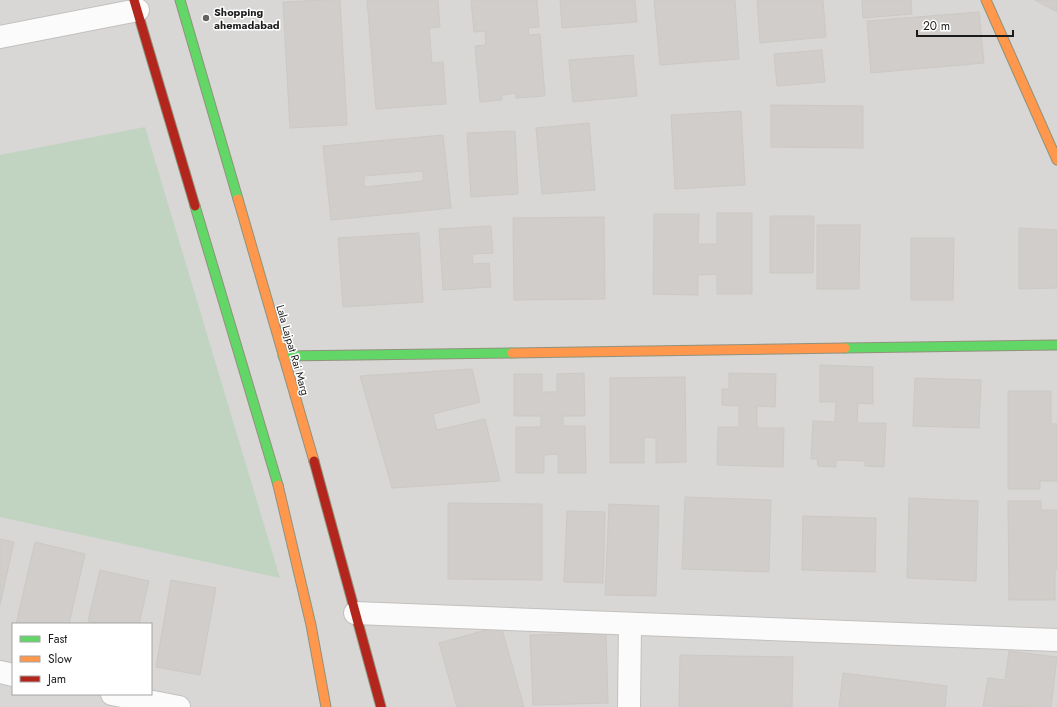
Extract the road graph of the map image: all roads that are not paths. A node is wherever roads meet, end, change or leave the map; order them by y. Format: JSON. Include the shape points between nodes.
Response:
{"nodes":[{"id":1,"x":180,"y":0,"type":"edge"},
{"id":2,"x":986,"y":0,"type":"edge"},
{"id":3,"x":136,"y":5,"type":"edge"},
{"id":4,"x":0,"y":37,"type":"edge"},
{"id":5,"x":1057,"y":160,"type":"edge"},
{"id":6,"x":1057,"y":345,"type":"edge"},
{"id":7,"x":282,"y":356,"type":"junction"},
{"id":8,"x":355,"y":613,"type":"junction"},
{"id":9,"x":630,"y":624,"type":"junction"},
{"id":10,"x":1057,"y":640,"type":"edge"},
{"id":11,"x":0,"y":672,"type":"edge"},
{"id":12,"x":12,"y":675,"type":"edge"},
{"id":13,"x":117,"y":695,"type":"edge"},
{"id":14,"x":179,"y":707,"type":"edge"},
{"id":15,"x":326,"y":707,"type":"edge"},
{"id":16,"x":381,"y":707,"type":"edge"},
{"id":17,"x":629,"y":707,"type":"edge"}],
"edges":[{"from":1,"to":7,"type":"main road","name":"Lala Lajpat Rai Marg"},
{"from":2,"to":5,"type":"main road"},
{"from":3,"to":4,"type":"street"},
{"from":3,"to":15,"type":"main road","via":[[277,480],[311,625]]},
{"from":6,"to":7,"type":"main road"},
{"from":7,"to":8,"type":"main road","name":"Lala Lajpat Rai Marg"},
{"from":8,"to":9,"type":"street"},
{"from":8,"to":16,"type":"main road","name":"Lala Lajpat Rai Marg"},
{"from":9,"to":10,"type":"street"},
{"from":9,"to":17,"type":"street"},
{"from":11,"to":12,"type":"street"},
{"from":13,"to":14,"type":"street"}]}
